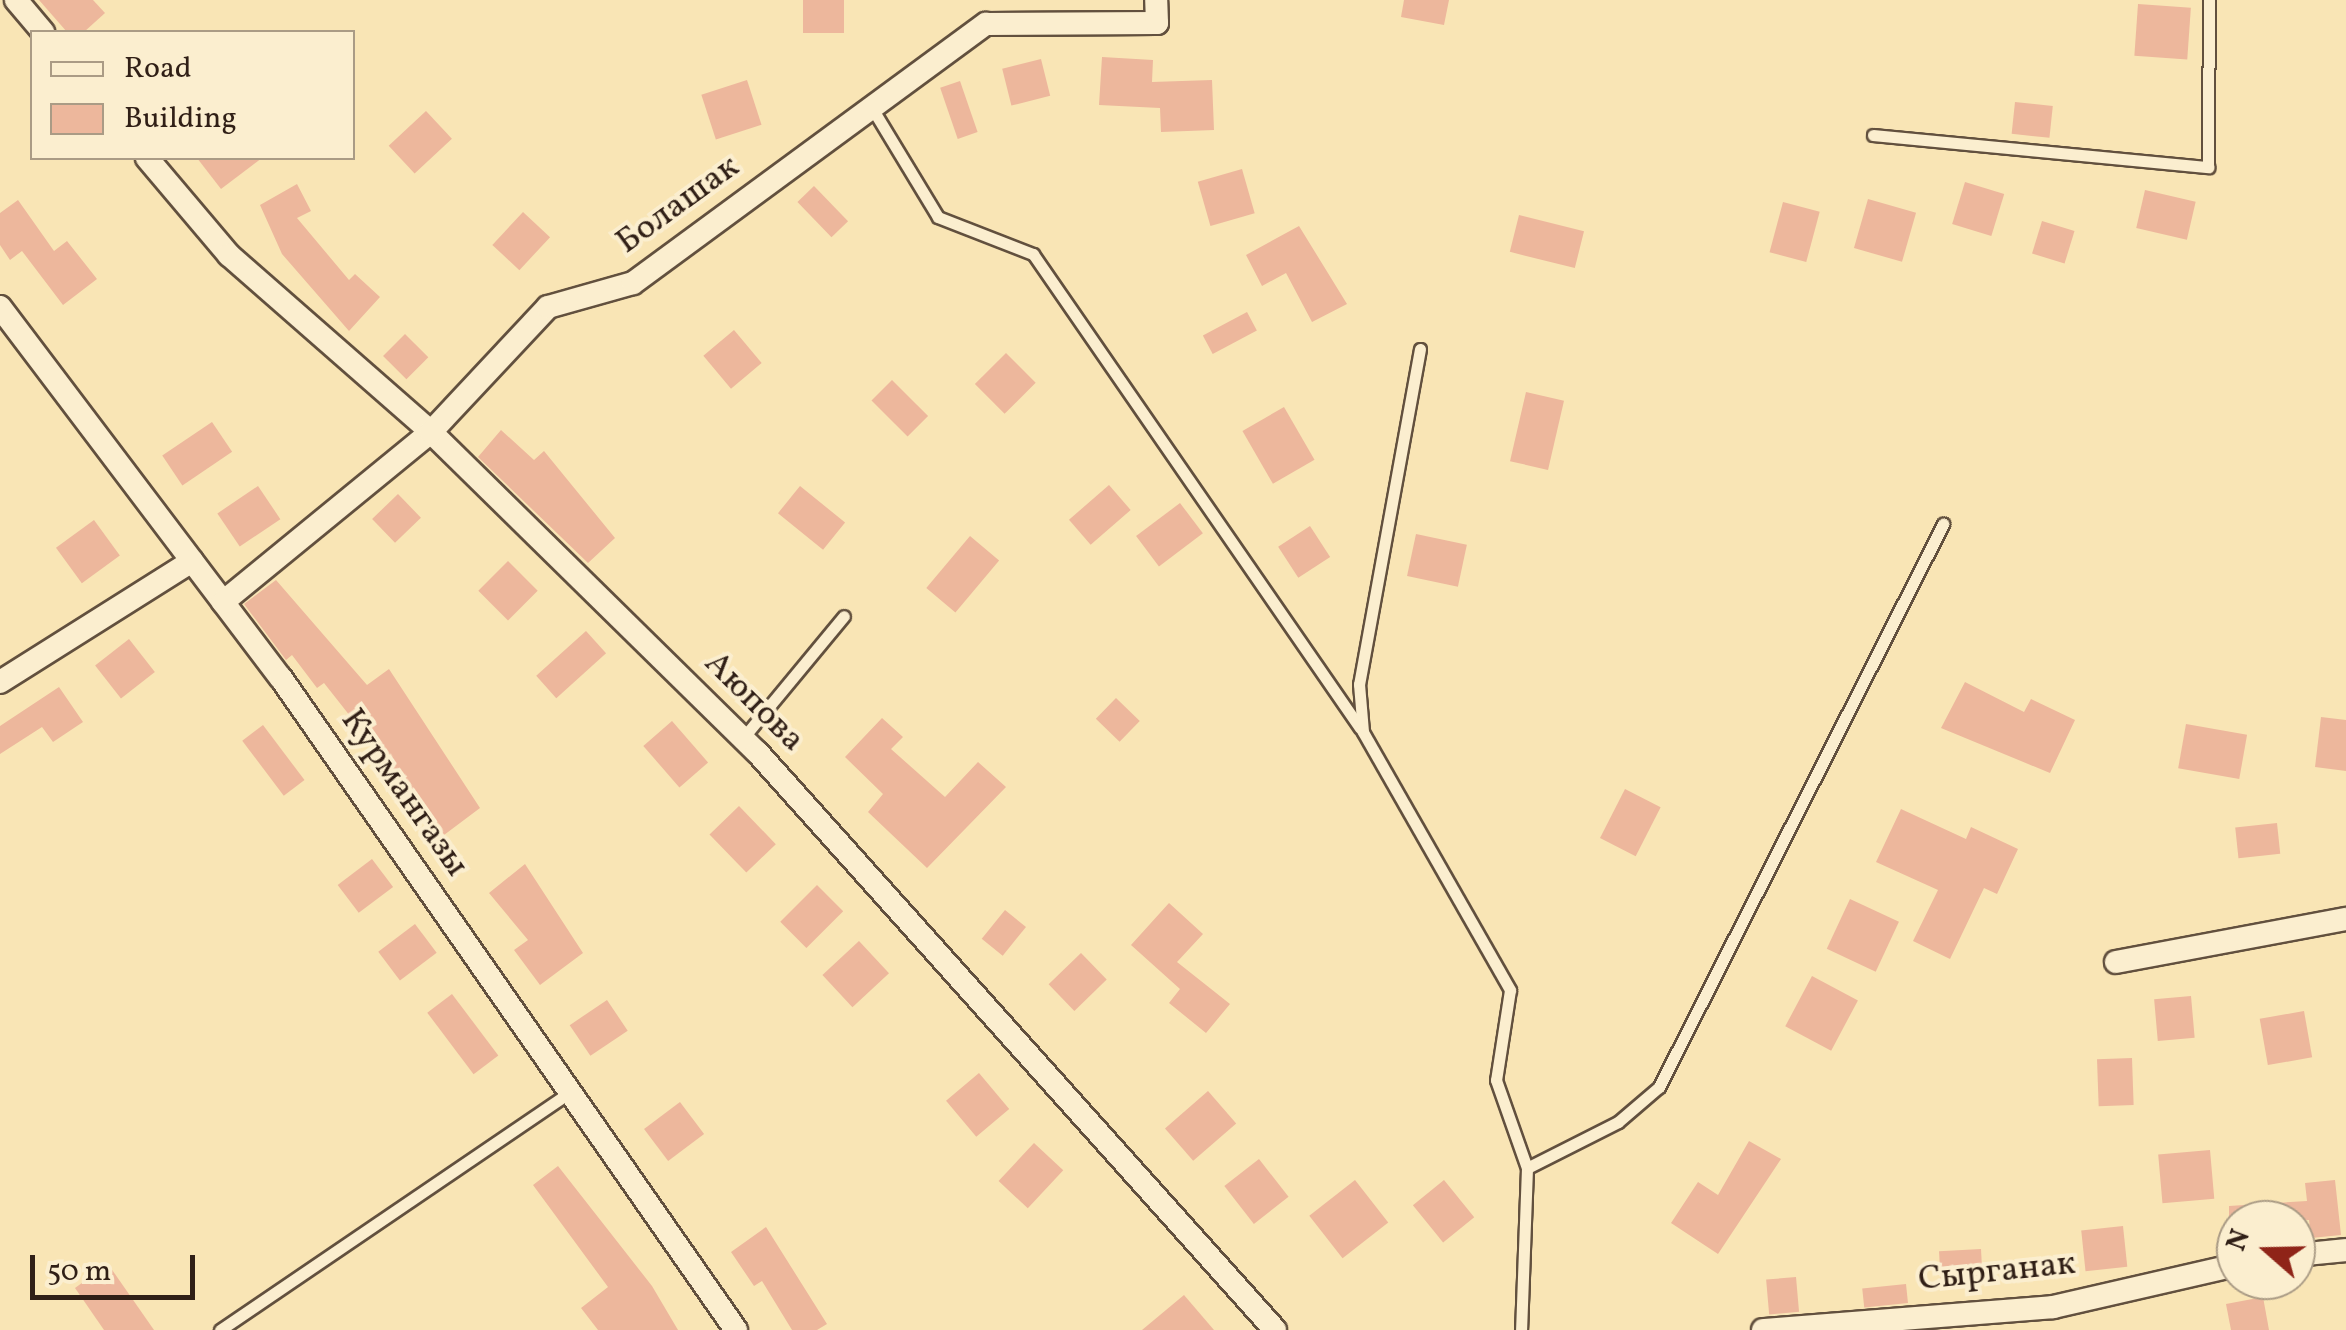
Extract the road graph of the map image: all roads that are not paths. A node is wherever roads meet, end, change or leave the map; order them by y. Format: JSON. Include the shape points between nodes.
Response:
{"nodes":[{"id":1,"x":16,"y":0,"type":"edge"},
{"id":2,"x":1156,"y":0,"type":"edge"},
{"id":3,"x":2208,"y":0,"type":"edge"},
{"id":4,"x":41,"y":30,"type":"edge"},
{"id":5,"x":872,"y":108,"type":"junction"},
{"id":6,"x":1873,"y":135,"type":"dead end"},
{"id":7,"x":149,"y":160,"type":"edge"},
{"id":8,"x":0,"y":307,"type":"edge"},
{"id":9,"x":1420,"y":349,"type":"dead end"},
{"id":10,"x":430,"y":432,"type":"junction"},
{"id":11,"x":1944,"y":524,"type":"dead end"},
{"id":12,"x":192,"y":561,"type":"junction"},
{"id":13,"x":223,"y":602,"type":"junction"},
{"id":14,"x":844,"y":616,"type":"dead end"},
{"id":15,"x":0,"y":682,"type":"edge"},
{"id":16,"x":1363,"y":732,"type":"junction"},
{"id":17,"x":743,"y":738,"type":"junction"},
{"id":18,"x":2346,"y":920,"type":"edge"},
{"id":19,"x":2116,"y":962,"type":"dead end"},
{"id":20,"x":570,"y":1092,"type":"junction"},
{"id":21,"x":1526,"y":1168,"type":"junction"},
{"id":22,"x":2346,"y":1250,"type":"edge"},
{"id":23,"x":2316,"y":1253,"type":"edge"},
{"id":24,"x":2216,"y":1269,"type":"edge"},
{"id":25,"x":1977,"y":1321,"type":"edge"},
{"id":26,"x":220,"y":1330,"type":"edge"},
{"id":27,"x":736,"y":1330,"type":"edge"},
{"id":28,"x":1276,"y":1330,"type":"edge"},
{"id":29,"x":1522,"y":1330,"type":"edge"},
{"id":30,"x":1763,"y":1330,"type":"edge"}],
"edges":[{"from":1,"to":4,"type":"street"},
{"from":2,"to":5,"type":"street","name":"Болашак","via":[[1157,23],[986,24]]},
{"from":3,"to":6,"type":"lane","via":[[2208,167]]},
{"from":5,"to":10,"type":"street","name":"Болашак","via":[[632,284],[548,308]]},
{"from":5,"to":16,"type":"lane","via":[[938,217],[1033,254]]},
{"from":7,"to":10,"type":"street","name":"Аюпова","via":[[229,255]]},
{"from":8,"to":12,"type":"street","name":"Курмангазы"},
{"from":9,"to":16,"type":"lane","via":[[1359,684]]},
{"from":10,"to":13,"type":"street","name":"Болашак"},
{"from":10,"to":17,"type":"street","name":"Аюпова"},
{"from":11,"to":21,"type":"lane","via":[[1659,1088],[1618,1122]]},
{"from":12,"to":13,"type":"street","name":"Курмангазы"},
{"from":12,"to":15,"type":"street"},
{"from":13,"to":20,"type":"street","name":"Курмангазы"},
{"from":14,"to":17,"type":"lane"},
{"from":16,"to":21,"type":"lane","via":[[1510,990],[1496,1080]]},
{"from":17,"to":28,"type":"street","name":"Аюпова"},
{"from":18,"to":19,"type":"street"},
{"from":20,"to":26,"type":"lane"},
{"from":20,"to":27,"type":"street","name":"Курмангазы"},
{"from":21,"to":29,"type":"lane"},
{"from":22,"to":23,"type":"street"},
{"from":24,"to":25,"type":"street","name":"Сырганак"},
{"from":25,"to":30,"type":"street","name":"Сырганак"}]}
